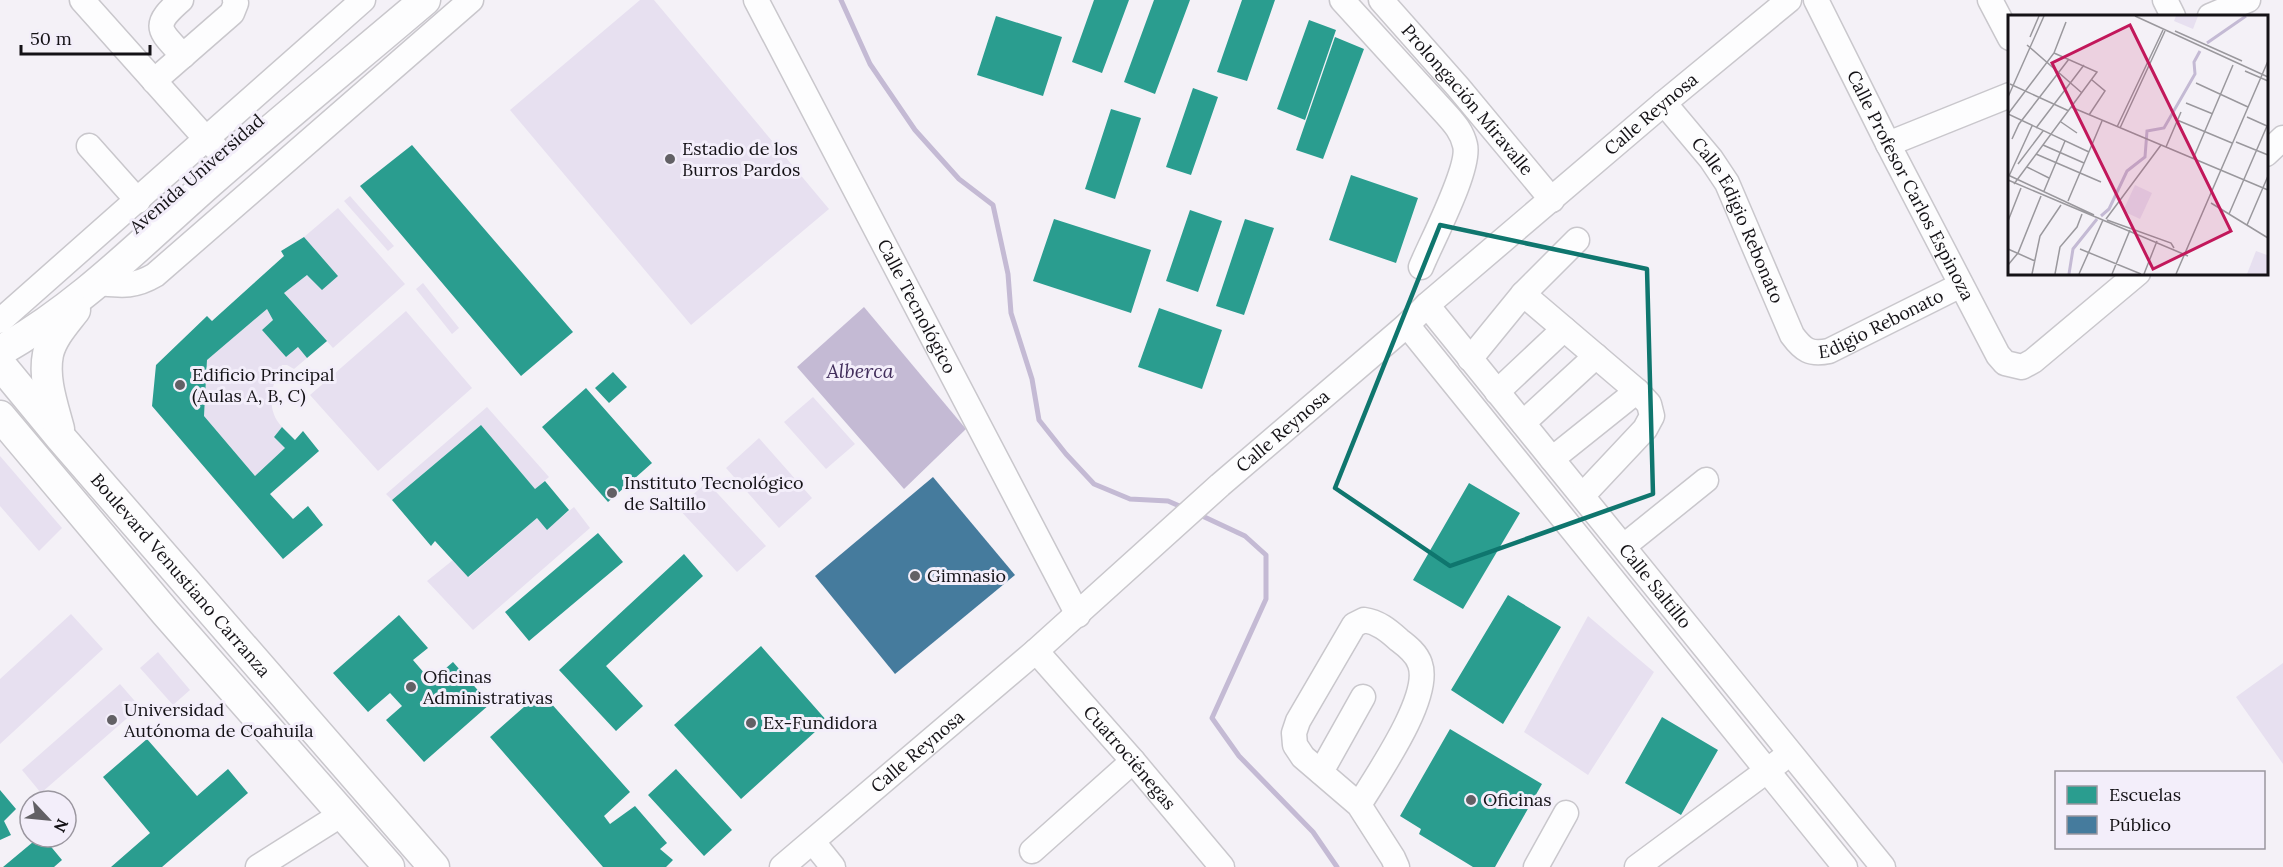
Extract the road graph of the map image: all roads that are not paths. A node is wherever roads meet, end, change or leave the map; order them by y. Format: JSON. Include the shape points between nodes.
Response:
{"nodes":[{"id":1,"x":83,"y":0,"type":"edge"},
{"id":2,"x":181,"y":0,"type":"edge"},
{"id":3,"x":235,"y":0,"type":"edge"},
{"id":4,"x":363,"y":0,"type":"edge"},
{"id":5,"x":394,"y":0,"type":"edge"},
{"id":6,"x":425,"y":0,"type":"edge"},
{"id":7,"x":471,"y":0,"type":"edge"},
{"id":8,"x":756,"y":0,"type":"edge"},
{"id":9,"x":1342,"y":0,"type":"edge"},
{"id":10,"x":1789,"y":0,"type":"edge"},
{"id":11,"x":1816,"y":0,"type":"edge"},
{"id":12,"x":1990,"y":0,"type":"edge"},
{"id":13,"x":2165,"y":0,"type":"edge"},
{"id":14,"x":2248,"y":0,"type":"edge"},
{"id":15,"x":1384,"y":1,"type":"edge"},
{"id":16,"x":2173,"y":15,"type":"edge"},
{"id":17,"x":2212,"y":15,"type":"edge"},
{"id":18,"x":2008,"y":34,"type":"edge"},
{"id":19,"x":363,"y":53,"type":"junction"},
{"id":20,"x":183,"y":56,"type":"junction"},
{"id":21,"x":381,"y":79,"type":"junction"},
{"id":22,"x":154,"y":81,"type":"junction"},
{"id":23,"x":2008,"y":96,"type":"edge"},
{"id":24,"x":1664,"y":103,"type":"junction"},
{"id":25,"x":2283,"y":138,"type":"edge"},
{"id":26,"x":1888,"y":144,"type":"junction"},
{"id":27,"x":89,"y":146,"type":"dead end"},
{"id":28,"x":221,"y":151,"type":"junction"},
{"id":29,"x":2268,"y":152,"type":"edge"},
{"id":30,"x":1552,"y":200,"type":"junction"},
{"id":31,"x":138,"y":201,"type":"junction"},
{"id":32,"x":1577,"y":240,"type":"dead end"},
{"id":33,"x":1421,"y":267,"type":"dead end"},
{"id":34,"x":2131,"y":276,"type":"edge"},
{"id":35,"x":96,"y":283,"type":"junction"},
{"id":36,"x":1961,"y":285,"type":"junction"},
{"id":37,"x":1523,"y":294,"type":"junction"},
{"id":38,"x":1427,"y":305,"type":"junction"},
{"id":39,"x":0,"y":321,"type":"edge"},
{"id":40,"x":1407,"y":325,"type":"junction"},
{"id":41,"x":1564,"y":329,"type":"junction"},
{"id":42,"x":1800,"y":345,"type":"joint"},
{"id":43,"x":0,"y":349,"type":"edge"},
{"id":44,"x":1596,"y":356,"type":"junction"},
{"id":45,"x":1470,"y":359,"type":"junction"},
{"id":46,"x":0,"y":364,"type":"edge"},
{"id":47,"x":1637,"y":391,"type":"junction"},
{"id":48,"x":1497,"y":392,"type":"junction"},
{"id":49,"x":0,"y":416,"type":"edge"},
{"id":50,"x":1523,"y":423,"type":"junction"},
{"id":51,"x":61,"y":438,"type":"junction"},
{"id":52,"x":1552,"y":459,"type":"junction"},
{"id":53,"x":1706,"y":480,"type":"dead end"},
{"id":54,"x":1582,"y":495,"type":"junction"},
{"id":55,"x":1624,"y":546,"type":"junction"},
{"id":56,"x":1078,"y":615,"type":"junction"},
{"id":57,"x":1036,"y":651,"type":"junction"},
{"id":58,"x":1363,"y":697,"type":"dead end"},
{"id":59,"x":1791,"y":752,"type":"junction"},
{"id":60,"x":1132,"y":761,"type":"junction"},
{"id":61,"x":1767,"y":771,"type":"junction"},
{"id":62,"x":1321,"y":772,"type":"junction"},
{"id":63,"x":1359,"y":805,"type":"junction"},
{"id":64,"x":1566,"y":813,"type":"dead end"},
{"id":65,"x":342,"y":814,"type":"junction"},
{"id":66,"x":813,"y":842,"type":"junction"},
{"id":67,"x":1032,"y":851,"type":"dead end"},
{"id":68,"x":258,"y":867,"type":"edge"},
{"id":69,"x":388,"y":867,"type":"edge"},
{"id":70,"x":434,"y":867,"type":"edge"},
{"id":71,"x":782,"y":867,"type":"edge"},
{"id":72,"x":833,"y":867,"type":"edge"},
{"id":73,"x":1222,"y":867,"type":"edge"},
{"id":74,"x":1397,"y":867,"type":"edge"},
{"id":75,"x":1536,"y":867,"type":"edge"},
{"id":76,"x":1638,"y":867,"type":"edge"},
{"id":77,"x":1845,"y":867,"type":"edge"},
{"id":78,"x":1883,"y":867,"type":"edge"}],
"edges":[{"from":1,"to":22,"type":"street"},
{"from":2,"to":20,"type":"street","via":[[161,22],[162,32]]},
{"from":3,"to":20,"type":"street","via":[[232,13]]},
{"from":4,"to":28,"type":"street","name":"Avenida Universidad"},
{"from":5,"to":28,"type":"main road","name":"Avenida Universidad"},
{"from":6,"to":19,"type":"main road","name":"Avenida Universidad"},
{"from":7,"to":21,"type":"street"},
{"from":8,"to":56,"type":"street","name":"Calle Tecnológico"},
{"from":9,"to":33,"type":"street","via":[[1461,131],[1466,148],[1465,166]]},
{"from":10,"to":24,"type":"street","name":"Calle Reynosa"},
{"from":11,"to":26,"type":"street","name":"Calle Profesor Carlos Espinoza"},
{"from":12,"to":18,"type":"street"},
{"from":13,"to":16,"type":"street"},
{"from":14,"to":17,"type":"street"},
{"from":15,"to":30,"type":"street","name":"Prolongación Miravalle"},
{"from":19,"to":21,"type":"street"},
{"from":19,"to":28,"type":"main road","name":"Avenida Universidad"},
{"from":20,"to":22,"type":"street"},
{"from":21,"to":35,"type":"street","via":[[155,275],[140,284]]},
{"from":22,"to":28,"type":"street"},
{"from":23,"to":26,"type":"street"},
{"from":24,"to":30,"type":"street","name":"Calle Reynosa"},
{"from":24,"to":42,"type":"street","name":"Calle Edigio Rebonato","via":[[1727,183],[1792,335]]},
{"from":25,"to":29,"type":"street"},
{"from":26,"to":36,"type":"street","name":"Calle Profesor Carlos Espinoza"},
{"from":27,"to":31,"type":"street"},
{"from":28,"to":31,"type":"street","name":"Avenida Universidad"},
{"from":28,"to":35,"type":"main road","name":"Avenida Universidad"},
{"from":28,"to":43,"type":"main road","name":"Avenida Universidad","via":[[12,333]]},
{"from":30,"to":38,"type":"street","name":"Calle Reynosa"},
{"from":31,"to":39,"type":"street","name":"Avenida Universidad"},
{"from":32,"to":37,"type":"street"},
{"from":34,"to":36,"type":"street","name":"Calle Profesor Carlos Espinoza","via":[[2022,367],[2005,363],[1998,355]]},
{"from":35,"to":43,"type":"main road","name":"Avenida Universidad","via":[[36,330]]},
{"from":35,"to":51,"type":"main road","via":[[56,335],[48,353],[50,395]]},
{"from":36,"to":42,"type":"street","name":"Edigio Rebonato","via":[[1829,351],[1817,354]]},
{"from":37,"to":41,"type":"street"},
{"from":37,"to":45,"type":"street"},
{"from":38,"to":40,"type":"street","name":"Calle Reynosa"},
{"from":38,"to":45,"type":"street","name":"Calle Saltillo"},
{"from":40,"to":56,"type":"street","name":"Calle Reynosa","via":[[1220,485]]},
{"from":40,"to":61,"type":"street","name":"Calle Saltillo"},
{"from":41,"to":44,"type":"street"},
{"from":41,"to":48,"type":"street"},
{"from":44,"to":47,"type":"street"},
{"from":44,"to":50,"type":"street"},
{"from":45,"to":48,"type":"street","name":"Calle Saltillo"},
{"from":46,"to":51,"type":"main road","name":"Boulevard Venustiano Carranza"},
{"from":47,"to":52,"type":"street"},
{"from":47,"to":54,"type":"street","via":[[1649,404],[1652,416],[1645,429]]},
{"from":48,"to":50,"type":"street","name":"Calle Saltillo"},
{"from":49,"to":65,"type":"main road","name":"Boulevard Venustiano Carranza"},
{"from":50,"to":52,"type":"street","name":"Calle Saltillo"},
{"from":51,"to":70,"type":"main road","name":"Boulevard Venustiano Carranza"},
{"from":52,"to":54,"type":"street","name":"Calle Saltillo"},
{"from":53,"to":55,"type":"street"},
{"from":54,"to":55,"type":"street","name":"Calle Saltillo"},
{"from":55,"to":59,"type":"street","name":"Calle Saltillo"},
{"from":56,"to":57,"type":"street","name":"Calle Reynosa"},
{"from":57,"to":60,"type":"street","name":"Cuatrociénegas"},
{"from":57,"to":66,"type":"street","name":"Calle Reynosa"},
{"from":58,"to":62,"type":"street"},
{"from":59,"to":61,"type":"street"},
{"from":59,"to":78,"type":"street","name":"Calle Saltillo"},
{"from":60,"to":67,"type":"street"},
{"from":60,"to":73,"type":"street","name":"Cuatrociénegas"},
{"from":61,"to":76,"type":"street"},
{"from":61,"to":77,"type":"street","name":"Calle Saltillo"},
{"from":62,"to":63,"type":"street"},
{"from":62,"to":63,"type":"street","via":[[1295,745],[1298,721],[1354,625],[1364,620],[1375,622],[1410,649],[1420,662],[1423,675],[1409,720]]},
{"from":63,"to":74,"type":"street"},
{"from":64,"to":75,"type":"street"},
{"from":65,"to":68,"type":"street"},
{"from":65,"to":69,"type":"main road","name":"Boulevard Venustiano Carranza"},
{"from":66,"to":71,"type":"street","name":"Calle Reynosa"},
{"from":66,"to":72,"type":"street"}]}
